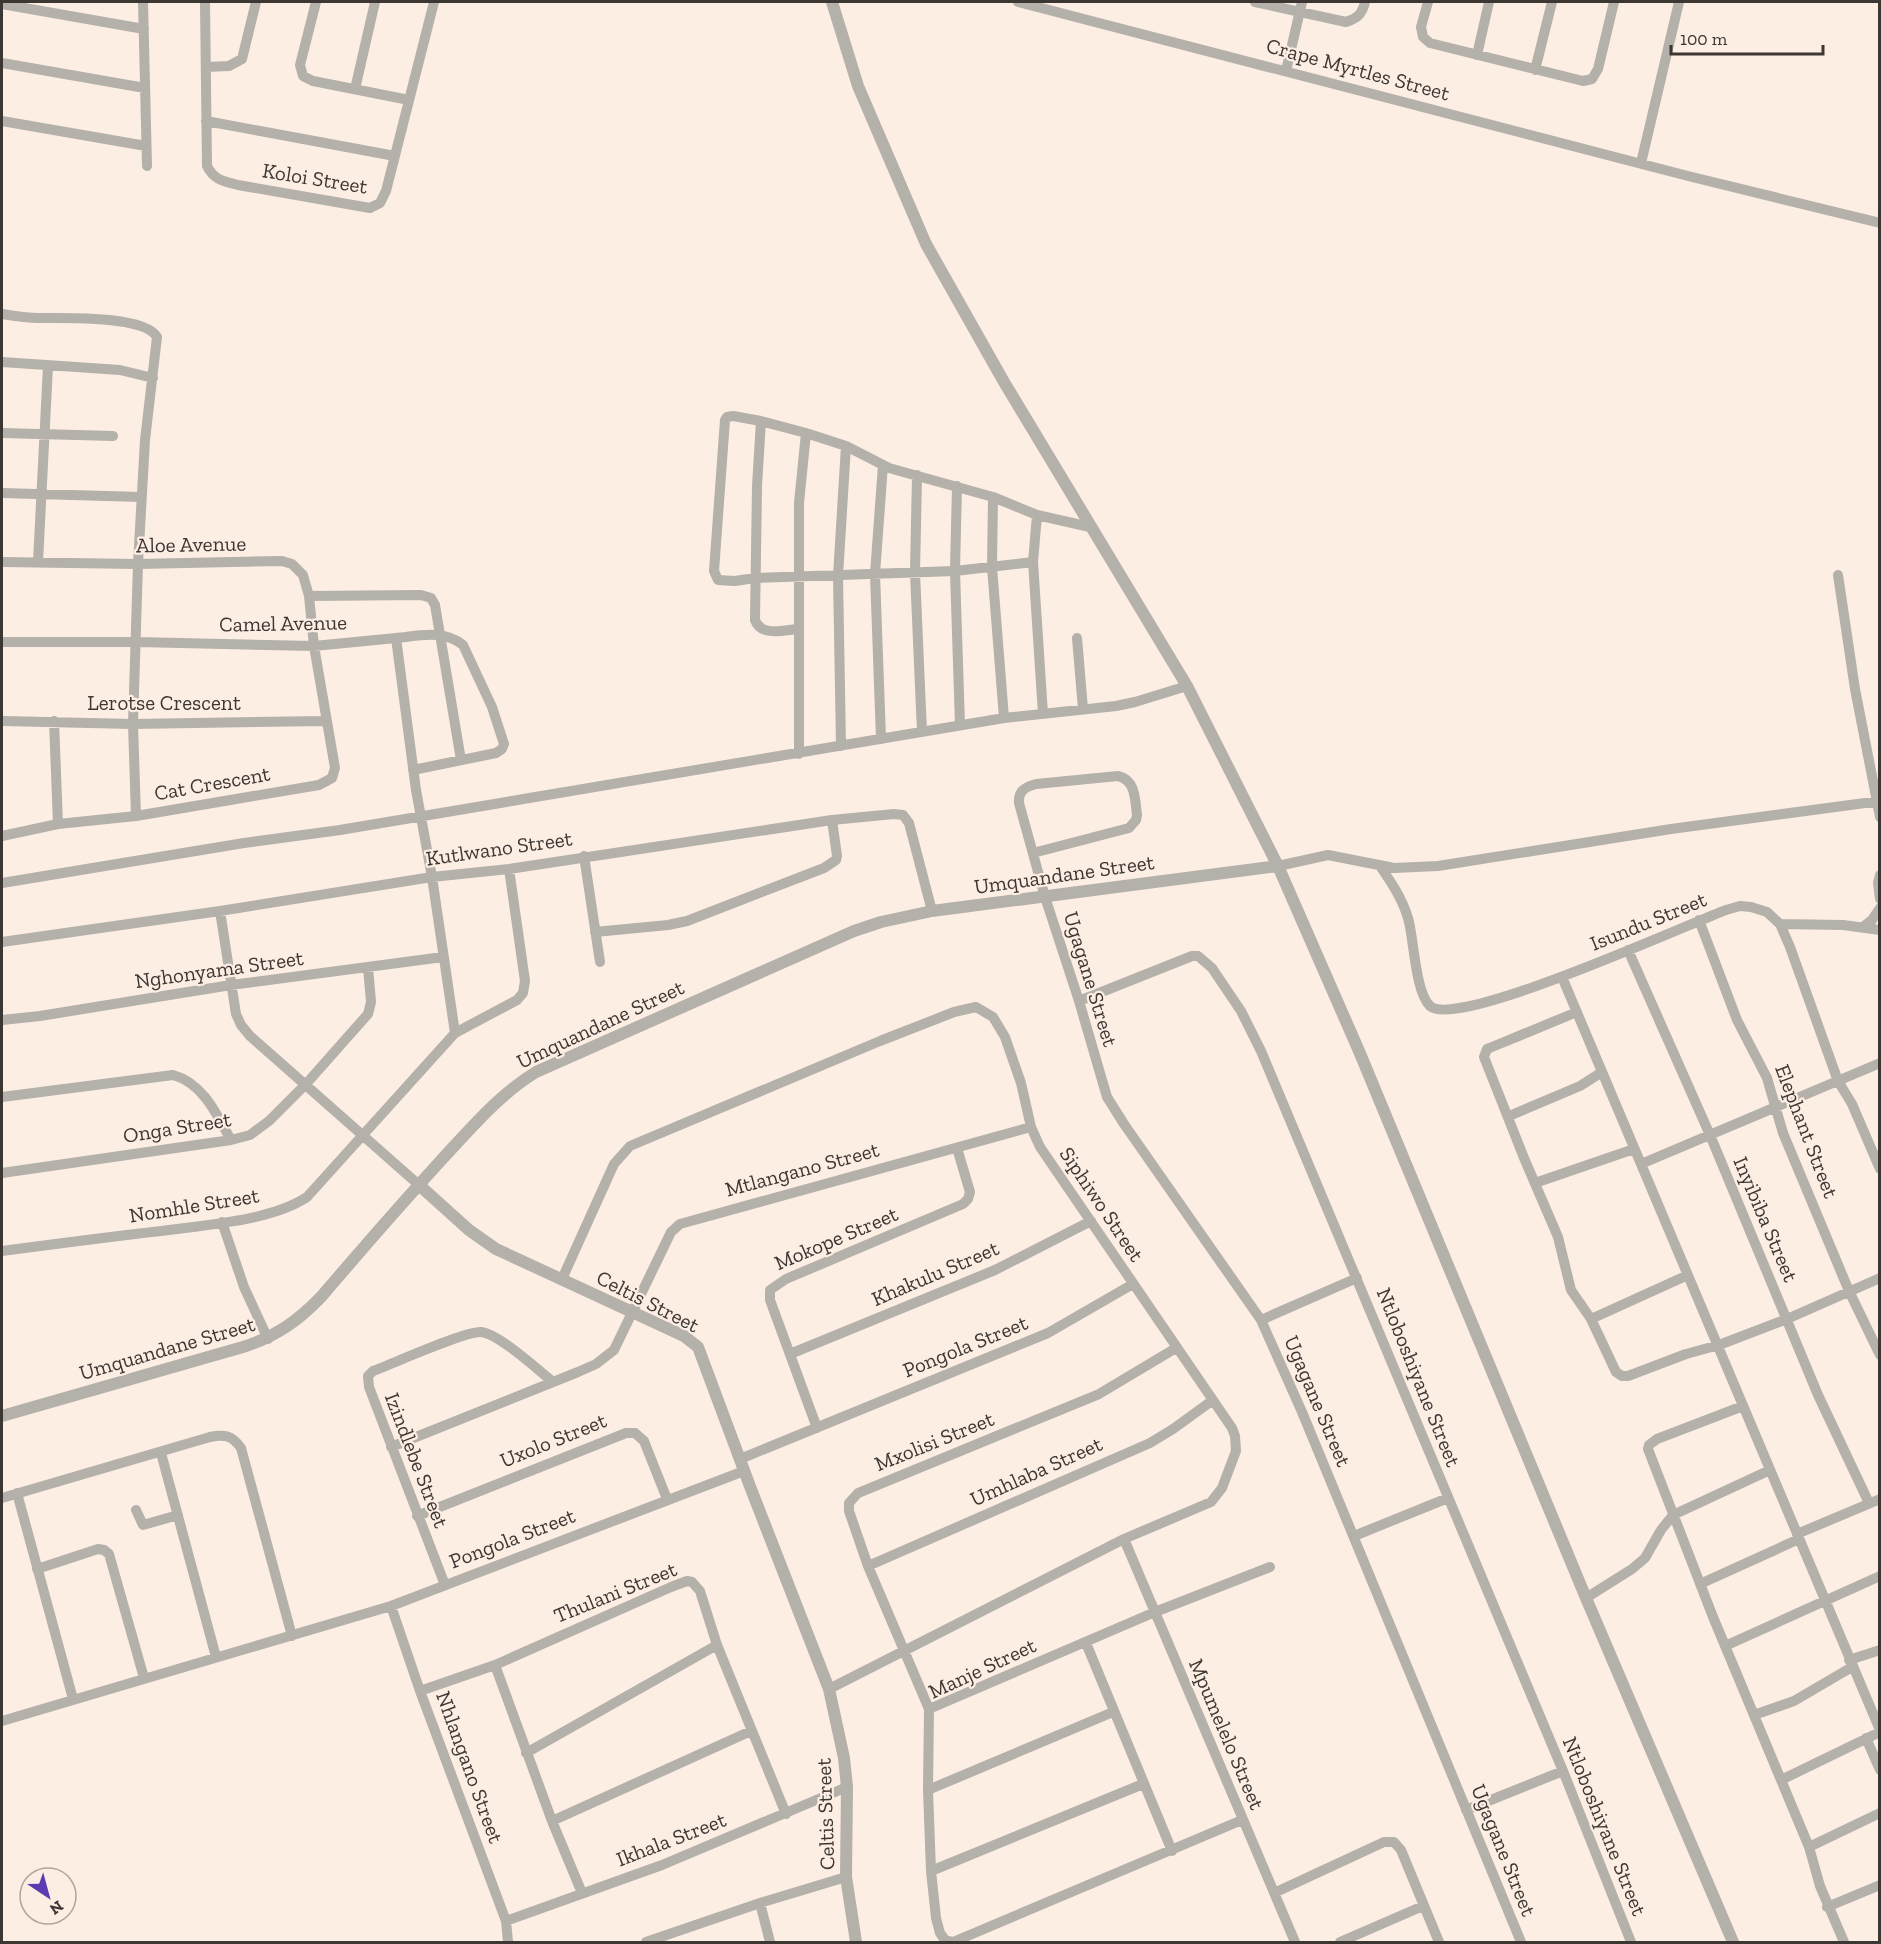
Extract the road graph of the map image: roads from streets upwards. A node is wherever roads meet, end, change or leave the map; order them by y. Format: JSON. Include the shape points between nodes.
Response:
{"nodes":[{"id":1,"x":143,"y":2,"type":"edge"},
{"id":2,"x":205,"y":2,"type":"edge"},
{"id":3,"x":256,"y":2,"type":"edge"},
{"id":4,"x":316,"y":2,"type":"edge"},
{"id":5,"x":375,"y":2,"type":"edge"},
{"id":6,"x":435,"y":2,"type":"edge"},
{"id":7,"x":832,"y":2,"type":"edge"},
{"id":8,"x":1022,"y":2,"type":"edge"},
{"id":9,"x":1255,"y":2,"type":"edge"},
{"id":10,"x":1302,"y":2,"type":"edge"},
{"id":11,"x":1365,"y":2,"type":"edge"},
{"id":12,"x":1428,"y":2,"type":"edge"},
{"id":13,"x":1489,"y":2,"type":"edge"},
{"id":14,"x":1552,"y":2,"type":"edge"},
{"id":15,"x":1614,"y":2,"type":"edge"},
{"id":16,"x":1679,"y":2,"type":"edge"},
{"id":17,"x":2,"y":4,"type":"edge"},
{"id":18,"x":1300,"y":13,"type":"junction"},
{"id":19,"x":144,"y":29,"type":"junction"},
{"id":20,"x":1477,"y":55,"type":"junction"},
{"id":21,"x":2,"y":63,"type":"edge"},
{"id":22,"x":206,"y":67,"type":"junction"},
{"id":23,"x":1535,"y":70,"type":"junction"},
{"id":24,"x":1286,"y":71,"type":"junction"},
{"id":25,"x":145,"y":88,"type":"junction"},
{"id":26,"x":355,"y":89,"type":"junction"},
{"id":27,"x":409,"y":100,"type":"junction"},
{"id":28,"x":2,"y":121,"type":"edge"},
{"id":29,"x":206,"y":121,"type":"junction"},
{"id":30,"x":146,"y":146,"type":"junction"},
{"id":31,"x":395,"y":156,"type":"junction"},
{"id":32,"x":1641,"y":163,"type":"junction"},
{"id":33,"x":147,"y":166,"type":"dead end"},
{"id":34,"x":1880,"y":223,"type":"edge"},
{"id":35,"x":2,"y":315,"type":"edge"},
{"id":36,"x":2,"y":362,"type":"edge"},
{"id":37,"x":48,"y":366,"type":"junction"},
{"id":38,"x":153,"y":378,"type":"junction"},
{"id":39,"x":761,"y":421,"type":"junction"},
{"id":40,"x":806,"y":433,"type":"junction"},
{"id":41,"x":2,"y":434,"type":"edge"},
{"id":42,"x":44,"y":435,"type":"junction"},
{"id":43,"x":113,"y":436,"type":"dead end"},
{"id":44,"x":846,"y":446,"type":"junction"},
{"id":45,"x":883,"y":465,"type":"junction"},
{"id":46,"x":917,"y":475,"type":"junction"},
{"id":47,"x":957,"y":486,"type":"junction"},
{"id":48,"x":2,"y":493,"type":"edge"},
{"id":49,"x":43,"y":493,"type":"junction"},
{"id":50,"x":141,"y":497,"type":"junction"},
{"id":51,"x":993,"y":497,"type":"junction"},
{"id":52,"x":1037,"y":515,"type":"junction"},
{"id":53,"x":1090,"y":527,"type":"junction"},
{"id":54,"x":2,"y":562,"type":"edge"},
{"id":55,"x":38,"y":562,"type":"junction"},
{"id":56,"x":1033,"y":562,"type":"junction"},
{"id":57,"x":138,"y":564,"type":"junction"},
{"id":58,"x":992,"y":567,"type":"junction"},
{"id":59,"x":955,"y":571,"type":"junction"},
{"id":60,"x":915,"y":573,"type":"junction"},
{"id":61,"x":875,"y":574,"type":"junction"},
{"id":62,"x":1838,"y":575,"type":"dead end"},
{"id":63,"x":838,"y":576,"type":"junction"},
{"id":64,"x":798,"y":577,"type":"junction"},
{"id":65,"x":755,"y":578,"type":"junction"},
{"id":66,"x":309,"y":596,"type":"junction"},
{"id":67,"x":798,"y":629,"type":"junction"},
{"id":68,"x":440,"y":634,"type":"junction"},
{"id":69,"x":396,"y":638,"type":"junction"},
{"id":70,"x":1077,"y":638,"type":"dead end"},
{"id":71,"x":2,"y":642,"type":"edge"},
{"id":72,"x":137,"y":642,"type":"junction"},
{"id":73,"x":314,"y":646,"type":"junction"},
{"id":74,"x":1187,"y":686,"type":"junction"},
{"id":75,"x":1083,"y":710,"type":"junction"},
{"id":76,"x":1043,"y":714,"type":"junction"},
{"id":77,"x":1004,"y":718,"type":"junction"},
{"id":78,"x":2,"y":721,"type":"edge"},
{"id":79,"x":54,"y":721,"type":"junction"},
{"id":80,"x":326,"y":721,"type":"junction"},
{"id":81,"x":133,"y":724,"type":"junction"},
{"id":82,"x":960,"y":725,"type":"junction"},
{"id":83,"x":922,"y":732,"type":"junction"},
{"id":84,"x":881,"y":739,"type":"junction"},
{"id":85,"x":841,"y":746,"type":"junction"},
{"id":86,"x":799,"y":753,"type":"junction"},
{"id":87,"x":461,"y":760,"type":"junction"},
{"id":88,"x":413,"y":770,"type":"junction"},
{"id":89,"x":1879,"y":801,"type":"edge"},
{"id":90,"x":421,"y":815,"type":"junction"},
{"id":91,"x":136,"y":816,"type":"junction"},
{"id":92,"x":1880,"y":817,"type":"edge"},
{"id":93,"x":832,"y":820,"type":"junction"},
{"id":94,"x":58,"y":824,"type":"junction"},
{"id":95,"x":2,"y":836,"type":"edge"},
{"id":96,"x":1033,"y":853,"type":"junction"},
{"id":97,"x":584,"y":856,"type":"junction"},
{"id":98,"x":1278,"y":866,"type":"junction"},
{"id":99,"x":1380,"y":866,"type":"junction"},
{"id":100,"x":509,"y":869,"type":"junction"},
{"id":101,"x":1880,"y":875,"type":"edge"},
{"id":102,"x":432,"y":877,"type":"junction"},
{"id":103,"x":2,"y":883,"type":"edge"},
{"id":104,"x":1045,"y":897,"type":"junction"},
{"id":105,"x":1880,"y":899,"type":"edge"},
{"id":106,"x":1880,"y":908,"type":"edge"},
{"id":107,"x":220,"y":911,"type":"junction"},
{"id":108,"x":932,"y":911,"type":"junction"},
{"id":109,"x":1699,"y":921,"type":"junction"},
{"id":110,"x":1780,"y":924,"type":"junction"},
{"id":111,"x":1863,"y":927,"type":"junction"},
{"id":112,"x":1880,"y":930,"type":"edge"},
{"id":113,"x":595,"y":932,"type":"junction"},
{"id":114,"x":2,"y":942,"type":"edge"},
{"id":115,"x":1628,"y":950,"type":"junction"},
{"id":116,"x":443,"y":957,"type":"junction"},
{"id":117,"x":600,"y":962,"type":"dead end"},
{"id":118,"x":368,"y":967,"type":"junction"},
{"id":119,"x":1562,"y":977,"type":"junction"},
{"id":120,"x":231,"y":985,"type":"junction"},
{"id":121,"x":1079,"y":1000,"type":"junction"},
{"id":122,"x":1577,"y":1012,"type":"junction"},
{"id":123,"x":2,"y":1020,"type":"edge"},
{"id":124,"x":455,"y":1033,"type":"junction"},
{"id":125,"x":1880,"y":1063,"type":"edge"},
{"id":126,"x":1602,"y":1072,"type":"junction"},
{"id":127,"x":1838,"y":1081,"type":"junction"},
{"id":128,"x":306,"y":1084,"type":"junction"},
{"id":129,"x":2,"y":1097,"type":"edge"},
{"id":130,"x":1775,"y":1106,"type":"junction"},
{"id":131,"x":1509,"y":1116,"type":"junction"},
{"id":132,"x":1031,"y":1126,"type":"junction"},
{"id":133,"x":1710,"y":1135,"type":"junction"},
{"id":134,"x":363,"y":1136,"type":"junction"},
{"id":135,"x":231,"y":1140,"type":"junction"},
{"id":136,"x":957,"y":1148,"type":"junction"},
{"id":137,"x":1634,"y":1149,"type":"junction"},
{"id":138,"x":1641,"y":1164,"type":"junction"},
{"id":139,"x":1880,"y":1169,"type":"edge"},
{"id":140,"x":2,"y":1173,"type":"edge"},
{"id":141,"x":1535,"y":1183,"type":"junction"},
{"id":142,"x":419,"y":1185,"type":"junction"},
{"id":143,"x":1091,"y":1221,"type":"junction"},
{"id":144,"x":222,"y":1222,"type":"junction"},
{"id":145,"x":2,"y":1251,"type":"edge"},
{"id":146,"x":1688,"y":1275,"type":"junction"},
{"id":147,"x":1357,"y":1278,"type":"junction"},
{"id":148,"x":1880,"y":1278,"type":"edge"},
{"id":149,"x":562,"y":1279,"type":"junction"},
{"id":150,"x":1133,"y":1284,"type":"junction"},
{"id":151,"x":1849,"y":1291,"type":"junction"},
{"id":152,"x":633,"y":1313,"type":"junction"},
{"id":153,"x":1591,"y":1319,"type":"junction"},
{"id":154,"x":1787,"y":1319,"type":"junction"},
{"id":155,"x":1261,"y":1320,"type":"junction"},
{"id":156,"x":268,"y":1339,"type":"junction"},
{"id":157,"x":1719,"y":1345,"type":"junction"},
{"id":158,"x":1176,"y":1348,"type":"junction"},
{"id":159,"x":790,"y":1354,"type":"junction"},
{"id":160,"x":1880,"y":1355,"type":"edge"},
{"id":161,"x":553,"y":1382,"type":"junction"},
{"id":162,"x":1213,"y":1400,"type":"junction"},
{"id":163,"x":1743,"y":1406,"type":"junction"},
{"id":164,"x":2,"y":1416,"type":"edge"},
{"id":165,"x":817,"y":1428,"type":"junction"},
{"id":166,"x":391,"y":1447,"type":"junction"},
{"id":167,"x":161,"y":1453,"type":"junction"},
{"id":168,"x":742,"y":1465,"type":"junction"},
{"id":169,"x":1770,"y":1470,"type":"junction"},
{"id":170,"x":17,"y":1493,"type":"junction"},
{"id":171,"x":2,"y":1498,"type":"edge"},
{"id":172,"x":1448,"y":1498,"type":"junction"},
{"id":173,"x":668,"y":1499,"type":"junction"},
{"id":174,"x":1874,"y":1501,"type":"edge"},
{"id":175,"x":136,"y":1510,"type":"dead end"},
{"id":176,"x":178,"y":1515,"type":"junction"},
{"id":177,"x":1673,"y":1515,"type":"junction"},
{"id":178,"x":417,"y":1516,"type":"junction"},
{"id":179,"x":1354,"y":1536,"type":"junction"},
{"id":180,"x":1798,"y":1537,"type":"junction"},
{"id":181,"x":1124,"y":1539,"type":"junction"},
{"id":182,"x":868,"y":1566,"type":"junction"},
{"id":183,"x":1270,"y":1567,"type":"dead end"},
{"id":184,"x":37,"y":1569,"type":"junction"},
{"id":185,"x":1880,"y":1576,"type":"edge"},
{"id":186,"x":1700,"y":1584,"type":"junction"},
{"id":187,"x":445,"y":1585,"type":"junction"},
{"id":188,"x":1586,"y":1598,"type":"junction"},
{"id":189,"x":1825,"y":1602,"type":"junction"},
{"id":190,"x":391,"y":1606,"type":"junction"},
{"id":191,"x":1155,"y":1612,"type":"junction"},
{"id":192,"x":292,"y":1636,"type":"junction"},
{"id":193,"x":1086,"y":1643,"type":"junction"},
{"id":194,"x":717,"y":1645,"type":"junction"},
{"id":195,"x":1725,"y":1646,"type":"junction"},
{"id":196,"x":904,"y":1650,"type":"junction"},
{"id":197,"x":1880,"y":1650,"type":"edge"},
{"id":198,"x":216,"y":1657,"type":"junction"},
{"id":199,"x":1851,"y":1664,"type":"junction"},
{"id":200,"x":495,"y":1665,"type":"junction"},
{"id":201,"x":144,"y":1678,"type":"junction"},
{"id":202,"x":829,"y":1689,"type":"junction"},
{"id":203,"x":420,"y":1691,"type":"junction"},
{"id":204,"x":73,"y":1700,"type":"junction"},
{"id":205,"x":929,"y":1709,"type":"junction"},
{"id":206,"x":1113,"y":1712,"type":"junction"},
{"id":207,"x":1754,"y":1715,"type":"junction"},
{"id":208,"x":2,"y":1721,"type":"edge"},
{"id":209,"x":751,"y":1731,"type":"junction"},
{"id":210,"x":1880,"y":1731,"type":"edge"},
{"id":211,"x":1866,"y":1738,"type":"junction"},
{"id":212,"x":526,"y":1753,"type":"junction"},
{"id":213,"x":1880,"y":1770,"type":"edge"},
{"id":214,"x":1563,"y":1771,"type":"junction"},
{"id":215,"x":1781,"y":1780,"type":"junction"},
{"id":216,"x":1143,"y":1784,"type":"junction"},
{"id":217,"x":847,"y":1787,"type":"junction"},
{"id":218,"x":928,"y":1790,"type":"junction"},
{"id":219,"x":1466,"y":1810,"type":"junction"},
{"id":220,"x":1880,"y":1813,"type":"edge"},
{"id":221,"x":786,"y":1814,"type":"junction"},
{"id":222,"x":1242,"y":1820,"type":"junction"},
{"id":223,"x":552,"y":1821,"type":"junction"},
{"id":224,"x":1809,"y":1847,"type":"junction"},
{"id":225,"x":1172,"y":1851,"type":"junction"},
{"id":226,"x":931,"y":1871,"type":"junction"},
{"id":227,"x":846,"y":1877,"type":"junction"},
{"id":228,"x":1880,"y":1885,"type":"edge"},
{"id":229,"x":582,"y":1893,"type":"junction"},
{"id":230,"x":1274,"y":1893,"type":"junction"},
{"id":231,"x":760,"y":1903,"type":"junction"},
{"id":232,"x":1423,"y":1906,"type":"junction"},
{"id":233,"x":1827,"y":1907,"type":"junction"},
{"id":234,"x":506,"y":1921,"type":"junction"},
{"id":235,"x":508,"y":1942,"type":"edge"},
{"id":236,"x":646,"y":1942,"type":"edge"},
{"id":237,"x":770,"y":1942,"type":"edge"},
{"id":238,"x":856,"y":1942,"type":"edge"},
{"id":239,"x":953,"y":1942,"type":"edge"},
{"id":240,"x":1295,"y":1942,"type":"edge"},
{"id":241,"x":1340,"y":1942,"type":"edge"},
{"id":242,"x":1438,"y":1942,"type":"edge"},
{"id":243,"x":1521,"y":1942,"type":"edge"},
{"id":244,"x":1630,"y":1942,"type":"edge"},
{"id":245,"x":1733,"y":1942,"type":"edge"},
{"id":246,"x":1844,"y":1942,"type":"edge"}],
"edges":[{"from":1,"to":19,"type":"street"},
{"from":2,"to":22,"type":"street","name":"Koloi Street"},
{"from":3,"to":22,"type":"street","via":[[242,59],[234,65]]},
{"from":4,"to":26,"type":"street","via":[[300,65],[302,73],[314,81]]},
{"from":5,"to":26,"type":"street"},
{"from":6,"to":27,"type":"street","name":"Koloi Street"},
{"from":7,"to":53,"type":"street","via":[[858,86],[926,244]]},
{"from":8,"to":24,"type":"street","name":"Crape Myrtles Street"},
{"from":9,"to":18,"type":"street"},
{"from":10,"to":18,"type":"street"},
{"from":11,"to":18,"type":"street","via":[[1356,19],[1346,22]]},
{"from":12,"to":20,"type":"street","via":[[1421,27],[1423,38]]},
{"from":13,"to":20,"type":"street"},
{"from":14,"to":23,"type":"street"},
{"from":15,"to":23,"type":"street","via":[[1598,69],[1592,78],[1583,81]]},
{"from":16,"to":32,"type":"street"},
{"from":17,"to":19,"type":"street"},
{"from":18,"to":24,"type":"street"},
{"from":19,"to":25,"type":"street"},
{"from":20,"to":23,"type":"street"},
{"from":21,"to":25,"type":"street"},
{"from":22,"to":29,"type":"street","name":"Koloi Street"},
{"from":24,"to":32,"type":"street","name":"Crape Myrtles Street"},
{"from":25,"to":30,"type":"street"},
{"from":26,"to":27,"type":"street"},
{"from":27,"to":31,"type":"street","name":"Koloi Street"},
{"from":28,"to":30,"type":"street"},
{"from":29,"to":31,"type":"street"},
{"from":29,"to":31,"type":"street","name":"Koloi Street","via":[[207,166],[211,175],[238,185],[370,208],[380,203],[386,191]]},
{"from":30,"to":33,"type":"street"},
{"from":32,"to":34,"type":"street","name":"Crape Myrtles Street"},
{"from":35,"to":38,"type":"street","name":"Cat Crescent","via":[[92,318],[148,328],[156,334],[157,341]]},
{"from":36,"to":37,"type":"street"},
{"from":37,"to":38,"type":"street","via":[[120,370]]},
{"from":37,"to":42,"type":"street"},
{"from":38,"to":50,"type":"street","name":"Cat Crescent"},
{"from":39,"to":40,"type":"street"},
{"from":39,"to":65,"type":"street"},
{"from":39,"to":65,"type":"street","via":[[730,416],[725,420],[714,571],[722,581]]},
{"from":40,"to":44,"type":"street"},
{"from":40,"to":64,"type":"street","via":[[800,483]]},
{"from":41,"to":42,"type":"street"},
{"from":42,"to":43,"type":"street"},
{"from":42,"to":49,"type":"street"},
{"from":44,"to":45,"type":"street"},
{"from":44,"to":63,"type":"street"},
{"from":45,"to":46,"type":"street"},
{"from":45,"to":61,"type":"street"},
{"from":46,"to":47,"type":"street"},
{"from":46,"to":60,"type":"street"},
{"from":47,"to":51,"type":"street"},
{"from":47,"to":59,"type":"street"},
{"from":48,"to":49,"type":"street"},
{"from":49,"to":50,"type":"street"},
{"from":49,"to":55,"type":"street"},
{"from":50,"to":57,"type":"street","name":"Cat Crescent"},
{"from":51,"to":52,"type":"street"},
{"from":51,"to":58,"type":"street"},
{"from":52,"to":53,"type":"street"},
{"from":52,"to":56,"type":"street"},
{"from":53,"to":74,"type":"street"},
{"from":54,"to":55,"type":"street","name":"Aloe Avenue"},
{"from":55,"to":57,"type":"street","name":"Aloe Avenue"},
{"from":56,"to":58,"type":"street"},
{"from":56,"to":76,"type":"street"},
{"from":57,"to":66,"type":"street","name":"Aloe Avenue","via":[[282,561],[292,564],[303,575]]},
{"from":57,"to":72,"type":"street","name":"Cat Crescent"},
{"from":58,"to":59,"type":"street"},
{"from":58,"to":77,"type":"street"},
{"from":59,"to":60,"type":"street"},
{"from":59,"to":82,"type":"street"},
{"from":60,"to":61,"type":"street"},
{"from":60,"to":83,"type":"street"},
{"from":61,"to":63,"type":"street"},
{"from":61,"to":84,"type":"street"},
{"from":62,"to":89,"type":"street","via":[[1855,689]]},
{"from":63,"to":64,"type":"street"},
{"from":63,"to":85,"type":"street"},
{"from":64,"to":65,"type":"street"},
{"from":64,"to":67,"type":"street"},
{"from":65,"to":67,"type":"street","via":[[757,626],[766,631]]},
{"from":66,"to":68,"type":"street","via":[[427,596],[435,605]]},
{"from":66,"to":73,"type":"street","name":"Aloe Avenue"},
{"from":67,"to":86,"type":"street"},
{"from":68,"to":69,"type":"street","name":"Camel Avenue"},
{"from":68,"to":87,"type":"street"},
{"from":68,"to":87,"type":"street","via":[[457,640],[467,652],[503,739],[503,747],[496,753]]},
{"from":69,"to":73,"type":"street","name":"Camel Avenue"},
{"from":69,"to":88,"type":"street"},
{"from":70,"to":75,"type":"street"},
{"from":71,"to":72,"type":"street","name":"Camel Avenue"},
{"from":72,"to":73,"type":"street","name":"Camel Avenue"},
{"from":72,"to":81,"type":"street","name":"Cat Crescent"},
{"from":73,"to":80,"type":"street","name":"Cat Crescent"},
{"from":74,"to":75,"type":"street","via":[[1135,702]]},
{"from":74,"to":98,"type":"street"},
{"from":75,"to":76,"type":"street"},
{"from":76,"to":77,"type":"street"},
{"from":77,"to":82,"type":"street"},
{"from":78,"to":79,"type":"street","name":"Lerotse Crescent"},
{"from":79,"to":81,"type":"street","name":"Lerotse Crescent"},
{"from":79,"to":94,"type":"street"},
{"from":80,"to":81,"type":"street","name":"Lerotse Crescent"},
{"from":80,"to":91,"type":"street","name":"Cat Crescent","via":[[334,768],[327,782]]},
{"from":81,"to":91,"type":"street","name":"Cat Crescent"},
{"from":82,"to":83,"type":"street"},
{"from":83,"to":84,"type":"street"},
{"from":84,"to":85,"type":"street"},
{"from":85,"to":86,"type":"street"},
{"from":86,"to":90,"type":"street"},
{"from":87,"to":88,"type":"street"},
{"from":88,"to":90,"type":"street"},
{"from":89,"to":92,"type":"street"},
{"from":89,"to":99,"type":"street","via":[[1461,863],[1408,869]]},
{"from":90,"to":102,"type":"street"},
{"from":90,"to":103,"type":"street"},
{"from":91,"to":94,"type":"street"},
{"from":93,"to":97,"type":"street","name":"Kutlwano Street"},
{"from":93,"to":108,"type":"street","name":"Kutlwano Street","via":[[903,816],[909,823]]},
{"from":93,"to":113,"type":"street","via":[[837,856],[824,868],[687,921]]},
{"from":94,"to":95,"type":"street"},
{"from":96,"to":96,"type":"street","name":"Ugagane Street","via":[[1019,803],[1019,794],[1025,788],[1118,776],[1131,783],[1137,815],[1129,828]]},
{"from":96,"to":104,"type":"street","name":"Ugagane Street"},
{"from":97,"to":100,"type":"street","name":"Kutlwano Street"},
{"from":97,"to":113,"type":"street"},
{"from":98,"to":99,"type":"street","via":[[1328,855]]},
{"from":98,"to":104,"type":"street","name":"Umquandane Street"},
{"from":98,"to":188,"type":"street","via":[[1466,1305]]},
{"from":99,"to":119,"type":"street","name":"Isundu Street","via":[[1403,903],[1421,986],[1433,1008],[1465,1008]]},
{"from":100,"to":102,"type":"street","name":"Kutlwano Street"},
{"from":100,"to":124,"type":"street","via":[[525,981],[523,993]]},
{"from":101,"to":105,"type":"street"},
{"from":102,"to":107,"type":"street","name":"Kutlwano Street"},
{"from":102,"to":116,"type":"street"},
{"from":104,"to":108,"type":"street","name":"Umquandane Street"},
{"from":104,"to":121,"type":"street","name":"Ugagane Street"},
{"from":106,"to":111,"type":"street"},
{"from":107,"to":114,"type":"street","name":"Kutlwano Street"},
{"from":107,"to":120,"type":"street","name":"Celtis Street"},
{"from":108,"to":142,"type":"street","name":"Umquandane Street","via":[[854,931],[536,1072],[495,1102]]},
{"from":109,"to":110,"type":"street","name":"Isundu Street","via":[[1740,906],[1767,912]]},
{"from":109,"to":115,"type":"street","name":"Isundu Street"},
{"from":109,"to":130,"type":"street","name":"Elephant Street","via":[[1737,1020],[1767,1078]]},
{"from":110,"to":111,"type":"street"},
{"from":110,"to":127,"type":"street"},
{"from":111,"to":112,"type":"street"},
{"from":113,"to":117,"type":"street"},
{"from":115,"to":119,"type":"street","name":"Isundu Street"},
{"from":115,"to":133,"type":"street","name":"Inyibiba Street"},
{"from":116,"to":118,"type":"street","name":"Nghonyama Street"},
{"from":116,"to":124,"type":"street"},
{"from":118,"to":120,"type":"street","name":"Nghonyama Street"},
{"from":118,"to":128,"type":"street","name":"Onga Street","via":[[368,1014]]},
{"from":119,"to":122,"type":"street"},
{"from":120,"to":123,"type":"street","name":"Nghonyama Street"},
{"from":120,"to":128,"type":"street","name":"Celtis Street","via":[[241,1025]]},
{"from":121,"to":147,"type":"street","name":"Ntloboshiyane Street","via":[[1186,957],[1198,956],[1206,961],[1241,1011],[1261,1052]]},
{"from":121,"to":155,"type":"street","name":"Ugagane Street","via":[[1111,1103]]},
{"from":122,"to":126,"type":"street"},
{"from":122,"to":131,"type":"street","via":[[1485,1053],[1484,1063]]},
{"from":124,"to":134,"type":"street","name":"Nomhle Street"},
{"from":125,"to":127,"type":"street"},
{"from":126,"to":131,"type":"street","via":[[1571,1090]]},
{"from":126,"to":137,"type":"street"},
{"from":127,"to":130,"type":"street"},
{"from":127,"to":139,"type":"street"},
{"from":128,"to":134,"type":"street","name":"Celtis Street"},
{"from":128,"to":135,"type":"street","name":"Onga Street","via":[[261,1128]]},
{"from":129,"to":135,"type":"street","via":[[173,1075],[199,1090]]},
{"from":130,"to":133,"type":"street"},
{"from":130,"to":151,"type":"street","name":"Elephant Street"},
{"from":131,"to":141,"type":"street"},
{"from":132,"to":136,"type":"street","name":"Mtlangano Street"},
{"from":132,"to":143,"type":"street","name":"Siphiwo Street","via":[[1048,1162]]},
{"from":132,"to":149,"type":"street","name":"Siphiwo Street","via":[[1011,1052],[998,1024],[990,1014],[976,1007],[954,1012],[630,1146],[614,1164]]},
{"from":133,"to":138,"type":"street"},
{"from":133,"to":154,"type":"street","name":"Inyibiba Street"},
{"from":134,"to":142,"type":"street","name":"Celtis Street"},
{"from":134,"to":144,"type":"street","name":"Nomhle Street","via":[[297,1204],[263,1216]]},
{"from":135,"to":140,"type":"street","name":"Onga Street"},
{"from":136,"to":152,"type":"street","name":"Mtlangano Street","via":[[680,1224],[671,1232]]},
{"from":136,"to":159,"type":"street","name":"Mokope Street","via":[[970,1192],[963,1204],[786,1279],[770,1290]]},
{"from":137,"to":138,"type":"street"},
{"from":137,"to":141,"type":"street"},
{"from":138,"to":146,"type":"street"},
{"from":141,"to":153,"type":"street","via":[[1558,1237],[1571,1290]]},
{"from":142,"to":149,"type":"street","name":"Celtis Street","via":[[483,1241]]},
{"from":142,"to":156,"type":"street","name":"Umquandane Street","via":[[307,1313]]},
{"from":143,"to":150,"type":"street","name":"Siphiwo Street"},
{"from":143,"to":159,"type":"street","name":"Khakulu Street","via":[[995,1270]]},
{"from":144,"to":145,"type":"street","name":"Nomhle Street"},
{"from":144,"to":156,"type":"street"},
{"from":146,"to":153,"type":"street"},
{"from":146,"to":157,"type":"street"},
{"from":147,"to":155,"type":"street"},
{"from":147,"to":172,"type":"street","name":"Ntloboshiyane Street"},
{"from":148,"to":151,"type":"street"},
{"from":149,"to":152,"type":"street","name":"Celtis Street"},
{"from":150,"to":158,"type":"street","name":"Siphiwo Street"},
{"from":150,"to":165,"type":"street","name":"Pongola Street","via":[[1048,1333]]},
{"from":151,"to":154,"type":"street"},
{"from":151,"to":160,"type":"street","name":"Elephant Street"},
{"from":152,"to":161,"type":"street","name":"Mtlangano Street","via":[[608,1357]]},
{"from":152,"to":168,"type":"street","name":"Celtis Street","via":[[684,1336],[698,1347]]},
{"from":153,"to":157,"type":"street","via":[[1616,1372],[1622,1376]]},
{"from":154,"to":157,"type":"street"},
{"from":154,"to":174,"type":"street","name":"Inyibiba Street","via":[[1827,1415]]},
{"from":155,"to":179,"type":"street","name":"Ugagane Street"},
{"from":156,"to":164,"type":"street","name":"Umquandane Street"},
{"from":157,"to":163,"type":"street"},
{"from":158,"to":162,"type":"street","name":"Siphiwo Street"},
{"from":158,"to":182,"type":"street","name":"Mxolisi Street","via":[[1089,1399],[858,1493],[849,1503],[849,1511]]},
{"from":159,"to":165,"type":"street","name":"Mokope Street"},
{"from":161,"to":166,"type":"street","name":"Mtlangano Street"},
{"from":161,"to":166,"type":"street","name":"Izindlebe Street","via":[[499,1340],[482,1332],[373,1371],[367,1382]]},
{"from":162,"to":181,"type":"street","name":"Siphiwo Street","via":[[1232,1428],[1236,1444],[1217,1496],[1205,1505]]},
{"from":162,"to":182,"type":"street","name":"Umhlaba Street","via":[[1150,1443]]},
{"from":163,"to":169,"type":"street"},
{"from":163,"to":177,"type":"street","via":[[1649,1445]]},
{"from":165,"to":168,"type":"street","name":"Pongola Street"},
{"from":166,"to":178,"type":"street","name":"Izindlebe Street"},
{"from":167,"to":170,"type":"street"},
{"from":167,"to":176,"type":"street"},
{"from":167,"to":192,"type":"street","via":[[221,1434],[237,1442]]},
{"from":168,"to":173,"type":"street","name":"Pongola Street"},
{"from":168,"to":202,"type":"street","name":"Celtis Street"},
{"from":169,"to":177,"type":"street"},
{"from":169,"to":180,"type":"street"},
{"from":170,"to":171,"type":"street"},
{"from":170,"to":184,"type":"street"},
{"from":172,"to":179,"type":"street"},
{"from":172,"to":214,"type":"street","name":"Ntloboshiyane Street"},
{"from":173,"to":178,"type":"street","name":"Uxolo Street","via":[[644,1441],[635,1433],[626,1433]]},
{"from":173,"to":187,"type":"street","name":"Pongola Street"},
{"from":174,"to":180,"type":"street"},
{"from":175,"to":176,"type":"street","via":[[143,1525]]},
{"from":176,"to":198,"type":"street"},
{"from":177,"to":186,"type":"street"},
{"from":177,"to":188,"type":"street","via":[[1645,1558]]},
{"from":178,"to":187,"type":"street","name":"Izindlebe Street"},
{"from":179,"to":219,"type":"street","name":"Ugagane Street"},
{"from":180,"to":186,"type":"street"},
{"from":180,"to":189,"type":"street"},
{"from":181,"to":191,"type":"street","name":"Mpumelelo Street"},
{"from":181,"to":196,"type":"street","name":"Siphiwo Street"},
{"from":182,"to":196,"type":"street","name":"Mxolisi Street"},
{"from":183,"to":191,"type":"street","name":"Manje Street"},
{"from":184,"to":201,"type":"street","via":[[98,1549],[109,1554]]},
{"from":184,"to":204,"type":"street"},
{"from":185,"to":189,"type":"street"},
{"from":186,"to":195,"type":"street"},
{"from":187,"to":190,"type":"street","name":"Pongola Street"},
{"from":188,"to":245,"type":"street"},
{"from":189,"to":195,"type":"street"},
{"from":189,"to":199,"type":"street"},
{"from":190,"to":192,"type":"street","name":"Pongola Street"},
{"from":190,"to":203,"type":"street","name":"Nhlangano Street"},
{"from":191,"to":193,"type":"street","name":"Manje Street"},
{"from":191,"to":222,"type":"street","name":"Mpumelelo Street"},
{"from":192,"to":198,"type":"street","name":"Pongola Street"},
{"from":193,"to":205,"type":"street","name":"Manje Street"},
{"from":193,"to":206,"type":"street"},
{"from":194,"to":200,"type":"street","name":"Thulani Street","via":[[700,1591],[687,1581]]},
{"from":194,"to":209,"type":"street","name":"Thulani Street"},
{"from":194,"to":212,"type":"street"},
{"from":195,"to":207,"type":"street"},
{"from":196,"to":202,"type":"street","name":"Siphiwo Street"},
{"from":196,"to":205,"type":"street","name":"Mxolisi Street"},
{"from":197,"to":199,"type":"street"},
{"from":198,"to":201,"type":"street","name":"Pongola Street"},
{"from":199,"to":207,"type":"street","via":[[1800,1698]]},
{"from":199,"to":210,"type":"street"},
{"from":200,"to":203,"type":"street","name":"Thulani Street"},
{"from":200,"to":212,"type":"street"},
{"from":201,"to":204,"type":"street","name":"Pongola Street"},
{"from":202,"to":217,"type":"street","name":"Celtis Street"},
{"from":203,"to":234,"type":"street","name":"Nhlangano Street"},
{"from":204,"to":208,"type":"street","name":"Pongola Street"},
{"from":205,"to":218,"type":"street","name":"Manje Street"},
{"from":206,"to":216,"type":"street"},
{"from":206,"to":218,"type":"street"},
{"from":207,"to":215,"type":"street"},
{"from":209,"to":221,"type":"street","name":"Thulani Street"},
{"from":209,"to":223,"type":"street"},
{"from":210,"to":211,"type":"street"},
{"from":211,"to":213,"type":"street"},
{"from":211,"to":215,"type":"street"},
{"from":212,"to":223,"type":"street"},
{"from":214,"to":219,"type":"street"},
{"from":214,"to":244,"type":"street","name":"Ntloboshiyane Street"},
{"from":215,"to":224,"type":"street"},
{"from":216,"to":225,"type":"street"},
{"from":216,"to":226,"type":"street"},
{"from":217,"to":221,"type":"street","name":"Ikhala Street"},
{"from":217,"to":227,"type":"street","name":"Celtis Street"},
{"from":218,"to":226,"type":"street","name":"Manje Street"},
{"from":219,"to":243,"type":"street","name":"Ugagane Street"},
{"from":220,"to":224,"type":"street"},
{"from":221,"to":229,"type":"street","name":"Ikhala Street"},
{"from":222,"to":225,"type":"street","name":"Manje Street"},
{"from":222,"to":230,"type":"street","name":"Mpumelelo Street"},
{"from":223,"to":229,"type":"street"},
{"from":224,"to":233,"type":"street"},
{"from":225,"to":239,"type":"street","name":"Manje Street"},
{"from":226,"to":239,"type":"street","name":"Manje Street","via":[[940,1933]]},
{"from":227,"to":231,"type":"street"},
{"from":227,"to":238,"type":"street","name":"Celtis Street"},
{"from":228,"to":233,"type":"street"},
{"from":229,"to":234,"type":"street","name":"Ikhala Street"},
{"from":230,"to":232,"type":"street","via":[[1389,1841],[1401,1850]]},
{"from":230,"to":240,"type":"street","name":"Mpumelelo Street"},
{"from":231,"to":236,"type":"street"},
{"from":231,"to":237,"type":"street"},
{"from":232,"to":241,"type":"street"},
{"from":232,"to":242,"type":"street"},
{"from":233,"to":246,"type":"street"},
{"from":234,"to":235,"type":"street","name":"Nhlangano Street"}]}
